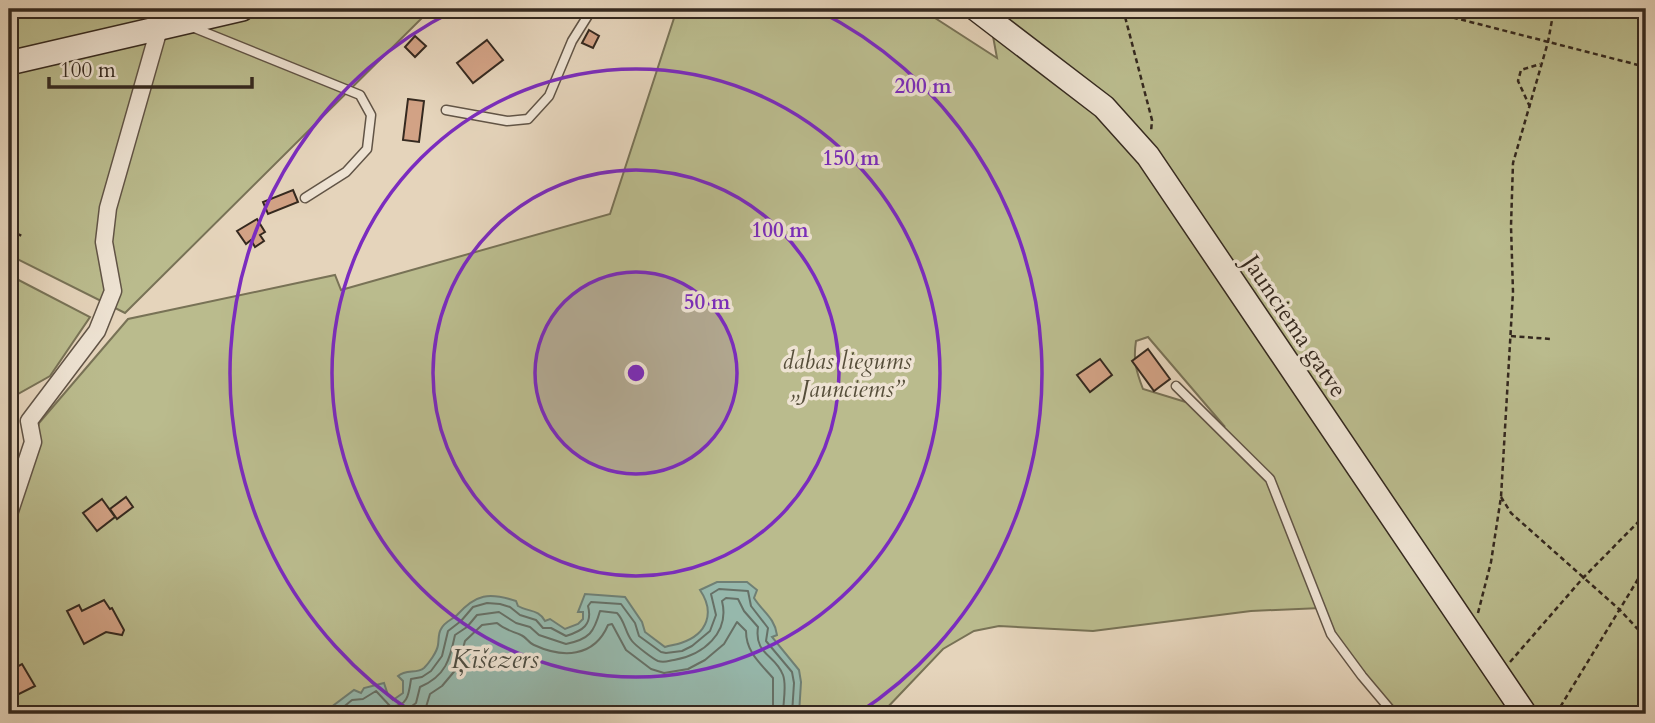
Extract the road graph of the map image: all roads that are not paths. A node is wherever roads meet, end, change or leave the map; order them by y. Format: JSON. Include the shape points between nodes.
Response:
{"nodes":[{"id":1,"x":242,"y":9,"type":"edge"},
{"id":2,"x":592,"y":9,"type":"edge"},
{"id":3,"x":976,"y":9,"type":"edge"},
{"id":4,"x":183,"y":23,"type":"junction"},
{"id":5,"x":159,"y":29,"type":"junction"},
{"id":6,"x":9,"y":63,"type":"edge"},
{"id":7,"x":446,"y":110,"type":"dead end"},
{"id":8,"x":305,"y":198,"type":"dead end"},
{"id":9,"x":1177,"y":386,"type":"dead end"},
{"id":10,"x":9,"y":514,"type":"edge"},
{"id":11,"x":1394,"y":714,"type":"edge"},
{"id":12,"x":1525,"y":714,"type":"edge"}],
"edges":[{"from":1,"to":4,"type":"main road"},
{"from":2,"to":7,"type":"lane","via":[[572,41],[550,96],[528,119],[507,121]]},
{"from":3,"to":12,"type":"main road","name":"Jaunciema gatve","via":[[1104,107],[1149,156]]},
{"from":4,"to":5,"type":"main road"},
{"from":4,"to":8,"type":"lane","via":[[360,95],[371,115],[367,149],[346,172]]},
{"from":5,"to":6,"type":"main road"},
{"from":5,"to":10,"type":"street","via":[[108,208],[104,242],[113,290],[97,331],[29,421],[33,442]]},
{"from":9,"to":11,"type":"lane","via":[[1270,479],[1331,634]]}]}
